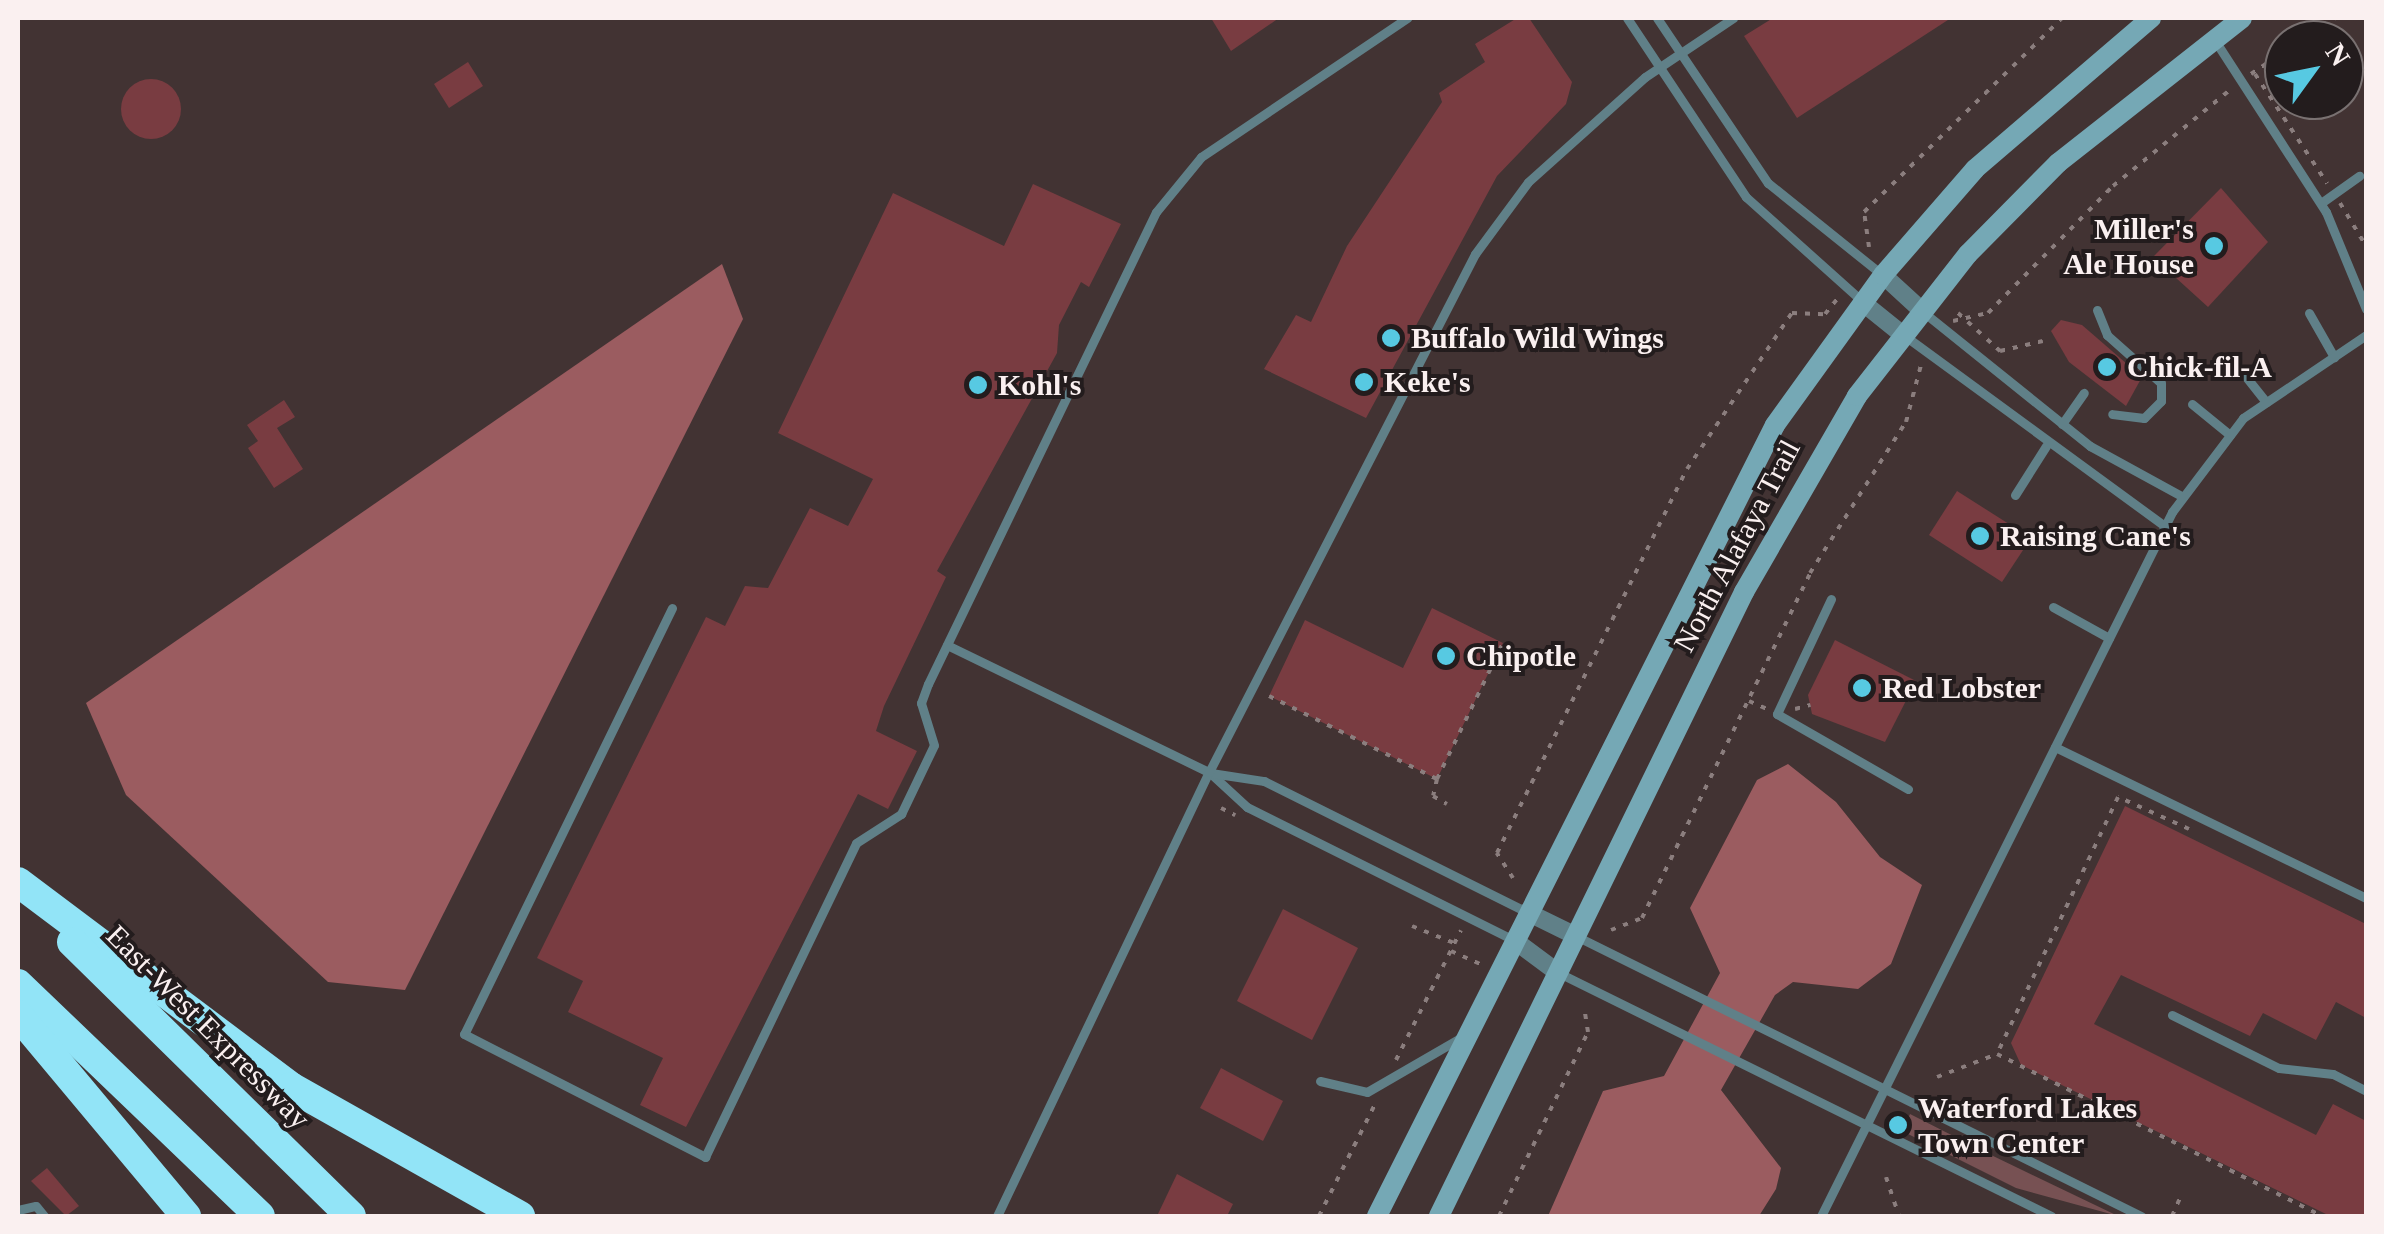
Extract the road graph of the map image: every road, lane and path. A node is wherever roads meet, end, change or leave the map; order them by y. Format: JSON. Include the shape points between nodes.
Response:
{"nodes":[{"id":1,"x":1407,"y":18,"type":"edge"},
{"id":2,"x":1626,"y":18,"type":"edge"},
{"id":3,"x":1657,"y":18,"type":"edge"},
{"id":4,"x":1733,"y":18,"type":"edge"},
{"id":5,"x":2062,"y":18,"type":"edge"},
{"id":6,"x":2151,"y":18,"type":"edge"},
{"id":7,"x":2242,"y":18,"type":"edge"},
{"id":8,"x":2213,"y":37,"type":"junction"},
{"id":9,"x":1681,"y":53,"type":"junction"},
{"id":10,"x":2264,"y":65,"type":"edge"},
{"id":11,"x":1660,"y":67,"type":"junction"},
{"id":12,"x":2254,"y":72,"type":"junction"},
{"id":13,"x":2241,"y":82,"type":"junction"},
{"id":14,"x":2358,"y":176,"type":"dead end"},
{"id":15,"x":2334,"y":193,"type":"junction"},
{"id":16,"x":2320,"y":202,"type":"junction"},
{"id":17,"x":2366,"y":246,"type":"edge"},
{"id":18,"x":1862,"y":261,"type":"junction"},
{"id":19,"x":1883,"y":275,"type":"junction"},
{"id":20,"x":1854,"y":295,"type":"junction"},
{"id":21,"x":1921,"y":310,"type":"junction"},
{"id":22,"x":2097,"y":310,"type":"dead end"},
{"id":23,"x":2366,"y":310,"type":"edge"},
{"id":24,"x":1958,"y":313,"type":"junction"},
{"id":25,"x":2308,"y":313,"type":"dead end"},
{"id":26,"x":1946,"y":331,"type":"junction"},
{"id":27,"x":1903,"y":334,"type":"junction"},
{"id":28,"x":2366,"y":335,"type":"edge"},
{"id":29,"x":2043,"y":341,"type":"dead end"},
{"id":30,"x":1929,"y":355,"type":"junction"},
{"id":31,"x":2334,"y":356,"type":"junction"},
{"id":32,"x":2235,"y":363,"type":"dead end"},
{"id":33,"x":2084,"y":393,"type":"dead end"},
{"id":34,"x":2266,"y":402,"type":"junction"},
{"id":35,"x":2192,"y":404,"type":"dead end"},
{"id":36,"x":2112,"y":414,"type":"dead end"},
{"id":37,"x":2062,"y":424,"type":"junction"},
{"id":38,"x":2230,"y":435,"type":"junction"},
{"id":39,"x":2046,"y":446,"type":"junction"},
{"id":40,"x":2015,"y":496,"type":"dead end"},
{"id":41,"x":2183,"y":497,"type":"junction"},
{"id":42,"x":2165,"y":526,"type":"junction"},
{"id":43,"x":1831,"y":600,"type":"dead end"},
{"id":44,"x":2053,"y":606,"type":"dead end"},
{"id":45,"x":672,"y":608,"type":"dead end"},
{"id":46,"x":2109,"y":638,"type":"junction"},
{"id":47,"x":1503,"y":643,"type":"dead end"},
{"id":48,"x":946,"y":644,"type":"junction"},
{"id":49,"x":1268,"y":696,"type":"dead end"},
{"id":50,"x":2055,"y":746,"type":"junction"},
{"id":51,"x":1208,"y":772,"type":"junction"},
{"id":52,"x":1437,"y":778,"type":"junction"},
{"id":53,"x":1908,"y":789,"type":"dead end"},
{"id":54,"x":1447,"y":804,"type":"dead end"},
{"id":55,"x":1221,"y":808,"type":"dead end"},
{"id":56,"x":1238,"y":817,"type":"dead end"},
{"id":57,"x":2207,"y":837,"type":"dead end"},
{"id":58,"x":1513,"y":878,"type":"dead end"},
{"id":59,"x":18,"y":884,"type":"edge"},
{"id":60,"x":2366,"y":898,"type":"edge"},
{"id":61,"x":1527,"y":912,"type":"junction"},
{"id":62,"x":1444,"y":920,"type":"dead end"},
{"id":63,"x":1412,"y":926,"type":"dead end"},
{"id":64,"x":1610,"y":930,"type":"dead end"},
{"id":65,"x":1574,"y":935,"type":"junction"},
{"id":66,"x":1514,"y":940,"type":"junction"},
{"id":67,"x":1454,"y":943,"type":"junction"},
{"id":68,"x":1450,"y":950,"type":"junction"},
{"id":69,"x":1483,"y":965,"type":"dead end"},
{"id":70,"x":1557,"y":972,"type":"junction"},
{"id":71,"x":18,"y":984,"type":"edge"},
{"id":72,"x":1584,"y":1008,"type":"dead end"},
{"id":73,"x":18,"y":1014,"type":"edge"},
{"id":74,"x":2172,"y":1015,"type":"dead end"},
{"id":75,"x":1466,"y":1034,"type":"junction"},
{"id":76,"x":1997,"y":1054,"type":"junction"},
{"id":77,"x":1936,"y":1077,"type":"dead end"},
{"id":78,"x":1320,"y":1081,"type":"dead end"},
{"id":79,"x":1386,"y":1082,"type":"junction"},
{"id":80,"x":1881,"y":1088,"type":"junction"},
{"id":81,"x":2366,"y":1091,"type":"edge"},
{"id":82,"x":1864,"y":1125,"type":"junction"},
{"id":83,"x":1886,"y":1177,"type":"dead end"},
{"id":84,"x":2180,"y":1198,"type":"dead end"},
{"id":85,"x":21,"y":1208,"type":"edge"},
{"id":86,"x":44,"y":1216,"type":"edge"},
{"id":87,"x":186,"y":1216,"type":"edge"},
{"id":88,"x":260,"y":1216,"type":"edge"},
{"id":89,"x":351,"y":1216,"type":"edge"},
{"id":90,"x":520,"y":1216,"type":"edge"},
{"id":91,"x":997,"y":1216,"type":"edge"},
{"id":92,"x":1319,"y":1216,"type":"edge"},
{"id":93,"x":1377,"y":1216,"type":"edge"},
{"id":94,"x":1438,"y":1216,"type":"edge"},
{"id":95,"x":1500,"y":1216,"type":"edge"},
{"id":96,"x":1821,"y":1216,"type":"edge"},
{"id":97,"x":1899,"y":1216,"type":"edge"},
{"id":98,"x":2050,"y":1216,"type":"edge"},
{"id":99,"x":2141,"y":1216,"type":"edge"},
{"id":100,"x":2172,"y":1216,"type":"edge"},
{"id":101,"x":2322,"y":1216,"type":"edge"}],
"edges":[{"from":1,"to":48,"type":"lane","via":[[1200,157],[1156,212]]},
{"from":2,"to":11,"type":"lane"},
{"from":3,"to":9,"type":"lane"},
{"from":4,"to":9,"type":"lane"},
{"from":5,"to":18,"type":"path","via":[[1864,212],[1874,239]]},
{"from":6,"to":19,"type":"main road","name":"North Alafaya Trail","via":[[1975,169]]},
{"from":7,"to":8,"type":"main road","name":"North Alafaya Trail"},
{"from":8,"to":13,"type":"lane"},
{"from":8,"to":21,"type":"main road","name":"North Alafaya Trail","via":[[2058,163]]},
{"from":9,"to":11,"type":"lane"},
{"from":9,"to":18,"type":"lane","via":[[1768,183]]},
{"from":10,"to":12,"type":"path"},
{"from":11,"to":20,"type":"lane","via":[[1746,197]]},
{"from":11,"to":51,"type":"lane","via":[[1528,182],[1475,254]]},
{"from":12,"to":13,"type":"path"},
{"from":12,"to":15,"type":"path"},
{"from":13,"to":16,"type":"lane"},
{"from":13,"to":24,"type":"path","via":[[2113,186],[1988,313]]},
{"from":14,"to":15,"type":"lane"},
{"from":15,"to":16,"type":"lane"},
{"from":15,"to":17,"type":"path"},
{"from":16,"to":23,"type":"lane"},
{"from":18,"to":19,"type":"lane"},
{"from":19,"to":20,"type":"main road","name":"North Alafaya Trail"},
{"from":19,"to":21,"type":"street"},
{"from":20,"to":27,"type":"street"},
{"from":20,"to":58,"type":"path","via":[[1825,314],[1792,313],[1688,469],[1497,853]]},
{"from":20,"to":61,"type":"main road","name":"North Alafaya Trail","via":[[1737,489]]},
{"from":21,"to":26,"type":"lane"},
{"from":21,"to":27,"type":"main road","name":"North Alafaya Trail"},
{"from":22,"to":36,"type":"lane","via":[[2106,334],[2162,383],[2161,401],[2144,418]]},
{"from":24,"to":26,"type":"path"},
{"from":24,"to":29,"type":"path","via":[[2000,351]]},
{"from":25,"to":31,"type":"lane"},
{"from":26,"to":37,"type":"lane"},
{"from":27,"to":30,"type":"lane"},
{"from":27,"to":65,"type":"main road","name":"North Alafaya Trail","via":[[1780,520]]},
{"from":28,"to":31,"type":"lane"},
{"from":30,"to":39,"type":"lane"},
{"from":30,"to":64,"type":"path","via":[[1911,380],[1916,400],[1906,422],[1810,573],[1642,918]]},
{"from":31,"to":34,"type":"lane"},
{"from":32,"to":34,"type":"lane"},
{"from":33,"to":37,"type":"lane"},
{"from":34,"to":38,"type":"lane"},
{"from":35,"to":38,"type":"lane"},
{"from":37,"to":41,"type":"lane"},
{"from":38,"to":41,"type":"lane"},
{"from":39,"to":40,"type":"lane"},
{"from":39,"to":42,"type":"lane"},
{"from":41,"to":42,"type":"lane"},
{"from":42,"to":46,"type":"lane"},
{"from":43,"to":53,"type":"lane","via":[[1776,714]]},
{"from":44,"to":46,"type":"lane"},
{"from":45,"to":48,"type":"lane","via":[[464,1034],[705,1157],[856,843],[900,814],[934,744],[920,703]]},
{"from":46,"to":50,"type":"lane"},
{"from":47,"to":52,"type":"path"},
{"from":48,"to":51,"type":"lane"},
{"from":49,"to":52,"type":"path"},
{"from":50,"to":60,"type":"lane"},
{"from":50,"to":80,"type":"lane"},
{"from":51,"to":61,"type":"lane","via":[[1264,781]]},
{"from":51,"to":66,"type":"lane","via":[[1247,808]]},
{"from":51,"to":91,"type":"lane"},
{"from":52,"to":54,"type":"path","via":[[1433,796]]},
{"from":55,"to":56,"type":"path"},
{"from":57,"to":76,"type":"path","via":[[2118,796]]},
{"from":59,"to":89,"type":"highway","name":"East-West Expressway"},
{"from":59,"to":90,"type":"highway","via":[[291,1087]]},
{"from":61,"to":65,"type":"street"},
{"from":61,"to":66,"type":"main road","name":"North Alafaya Trail"},
{"from":62,"to":67,"type":"path","via":[[1462,929]]},
{"from":63,"to":67,"type":"path"},
{"from":65,"to":70,"type":"main road","name":"North Alafaya Trail"},
{"from":65,"to":80,"type":"lane"},
{"from":66,"to":70,"type":"street"},
{"from":66,"to":75,"type":"main road","name":"North Alafaya Trail"},
{"from":67,"to":68,"type":"path"},
{"from":68,"to":69,"type":"path"},
{"from":68,"to":79,"type":"path"},
{"from":70,"to":82,"type":"lane"},
{"from":70,"to":94,"type":"main road","name":"North Alafaya Trail"},
{"from":71,"to":88,"type":"highway"},
{"from":72,"to":95,"type":"path","via":[[1588,1032]]},
{"from":73,"to":87,"type":"highway"},
{"from":74,"to":81,"type":"lane","via":[[2279,1068],[2332,1074]]},
{"from":75,"to":79,"type":"lane"},
{"from":75,"to":93,"type":"main road","name":"North Alafaya Trail"},
{"from":76,"to":77,"type":"path"},
{"from":76,"to":101,"type":"path"},
{"from":78,"to":79,"type":"lane","via":[[1368,1092]]},
{"from":79,"to":92,"type":"path"},
{"from":80,"to":82,"type":"lane"},
{"from":80,"to":99,"type":"lane"},
{"from":82,"to":96,"type":"lane"},
{"from":82,"to":98,"type":"lane"},
{"from":83,"to":97,"type":"path"},
{"from":84,"to":100,"type":"path"},
{"from":85,"to":86,"type":"lane"}]}
